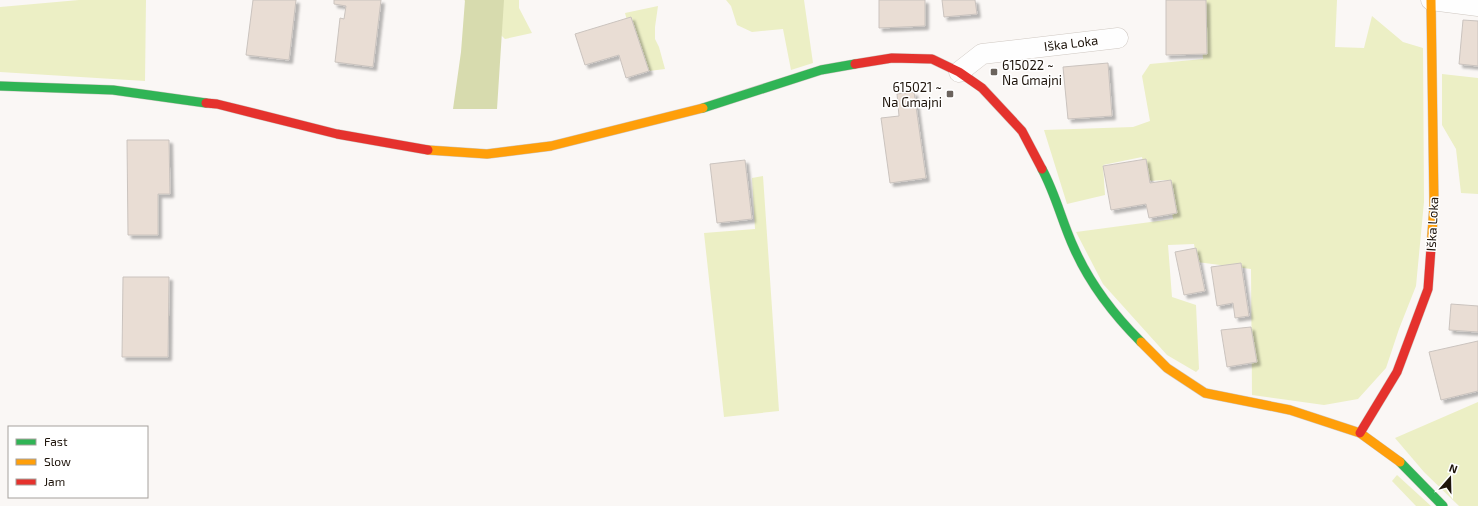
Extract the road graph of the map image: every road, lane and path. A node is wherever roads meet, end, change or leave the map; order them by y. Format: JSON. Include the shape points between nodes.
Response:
{"nodes":[{"id":1,"x":1431,"y":0,"type":"edge"},
{"id":2,"x":1478,"y":6,"type":"edge"},
{"id":3,"x":1118,"y":38,"type":"dead end"},
{"id":4,"x":959,"y":72,"type":"junction"},
{"id":5,"x":0,"y":86,"type":"edge"},
{"id":6,"x":1360,"y":433,"type":"junction"},
{"id":7,"x":1443,"y":506,"type":"edge"}],
"edges":[{"from":1,"to":2,"type":"street"},
{"from":1,"to":6,"type":"street","name":"Iška Loka","via":[[1434,205],[1428,289],[1397,372]]},
{"from":3,"to":4,"type":"street","name":"Iška Loka","via":[[982,54]]},
{"from":4,"to":5,"type":"street","via":[[932,59],[892,58],[821,70],[713,104],[552,146],[487,154],[422,150],[338,134],[217,104],[113,90]]},
{"from":4,"to":6,"type":"street","via":[[982,88],[1022,131],[1050,184],[1074,249],[1101,296],[1134,336],[1167,368],[1205,393],[1290,410]]},
{"from":6,"to":7,"type":"street","via":[[1402,464]]}]}
